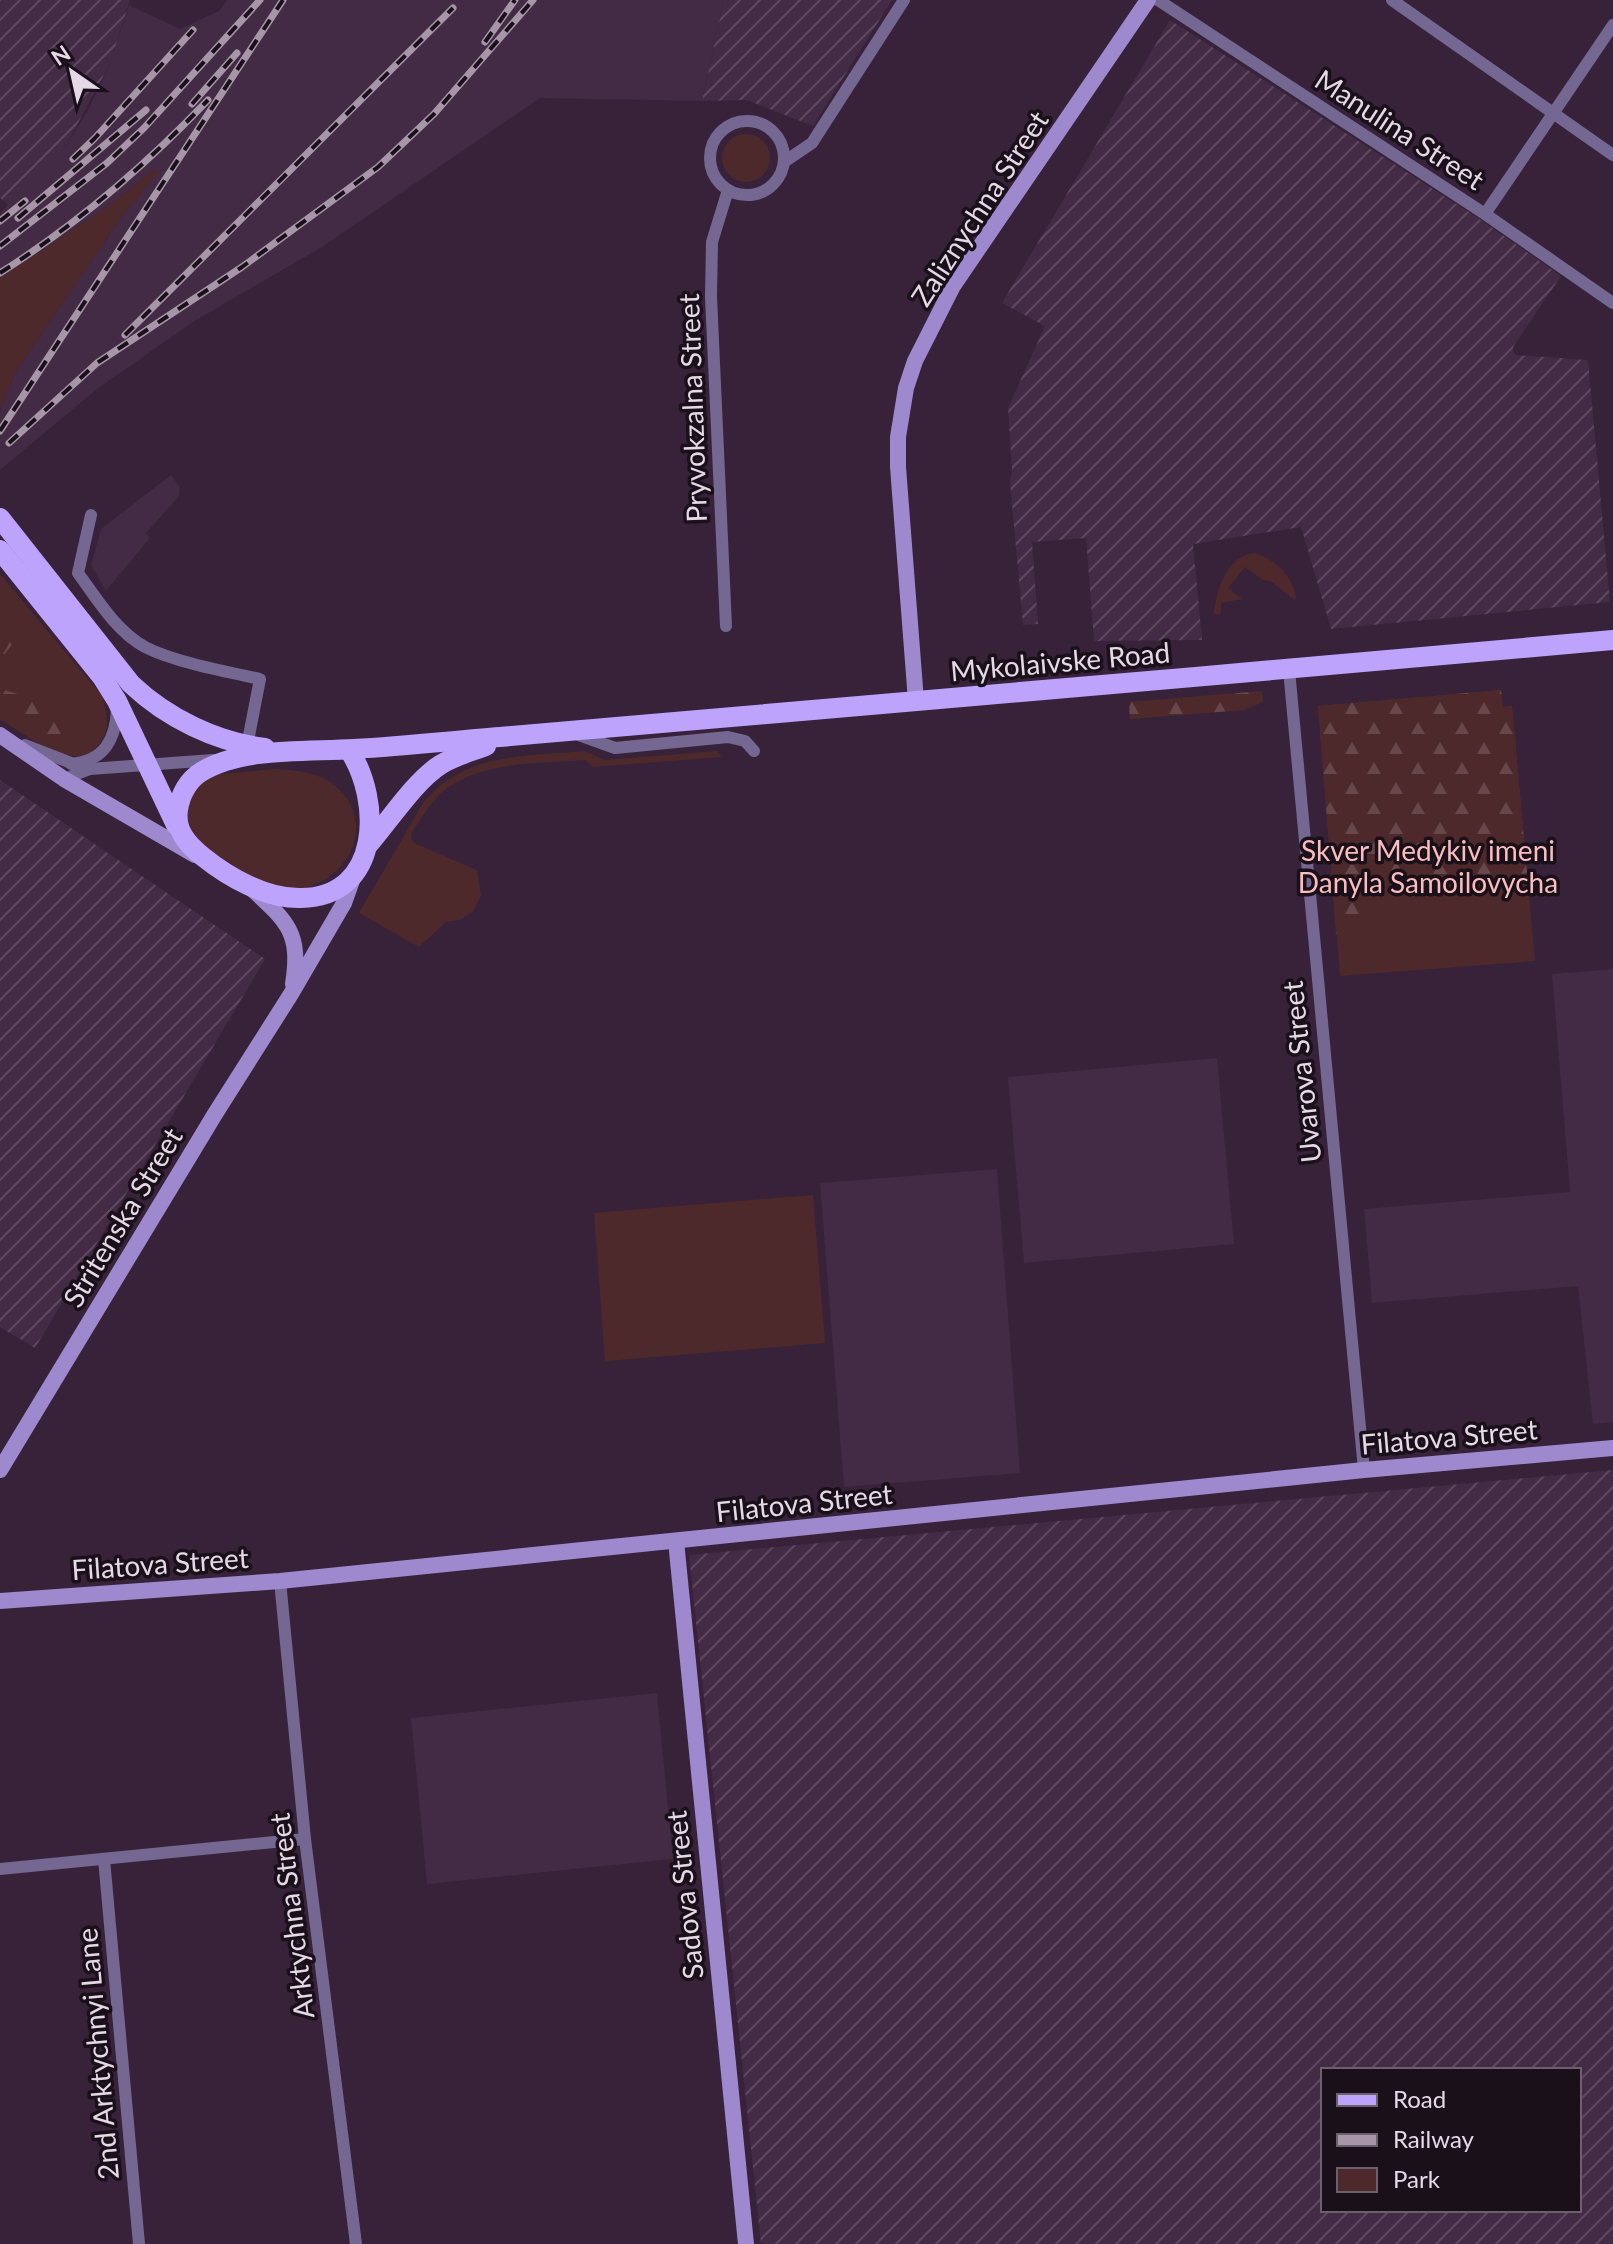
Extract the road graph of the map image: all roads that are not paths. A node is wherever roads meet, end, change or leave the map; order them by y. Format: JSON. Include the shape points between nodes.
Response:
{"nodes":[{"id":1,"x":904,"y":0,"type":"edge"},
{"id":2,"x":1148,"y":0,"type":"edge"},
{"id":3,"x":1158,"y":0,"type":"edge"},
{"id":4,"x":1392,"y":0,"type":"edge"},
{"id":5,"x":1613,"y":25,"type":"edge"},
{"id":6,"x":1553,"y":114,"type":"junction"},
{"id":7,"x":1613,"y":155,"type":"edge"},
{"id":8,"x":784,"y":162,"type":"junction"},
{"id":9,"x":728,"y":190,"type":"junction"},
{"id":10,"x":1485,"y":214,"type":"junction"},
{"id":11,"x":1613,"y":303,"type":"edge"},
{"id":12,"x":91,"y":515,"type":"dead end"},
{"id":13,"x":0,"y":518,"type":"edge"},
{"id":14,"x":0,"y":550,"type":"edge"},
{"id":15,"x":726,"y":626,"type":"dead end"},
{"id":16,"x":1613,"y":640,"type":"edge"},
{"id":17,"x":1289,"y":670,"type":"junction"},
{"id":18,"x":117,"y":701,"type":"junction"},
{"id":19,"x":916,"y":701,"type":"junction"},
{"id":20,"x":569,"y":731,"type":"junction"},
{"id":21,"x":511,"y":736,"type":"junction"},
{"id":22,"x":5,"y":738,"type":"edge"},
{"id":23,"x":349,"y":750,"type":"junction"},
{"id":24,"x":754,"y":751,"type":"dead end"},
{"id":25,"x":244,"y":752,"type":"junction"},
{"id":26,"x":147,"y":766,"type":"junction"},
{"id":27,"x":68,"y":772,"type":"junction"},
{"id":28,"x":180,"y":832,"type":"junction"},
{"id":29,"x":369,"y":844,"type":"junction"},
{"id":30,"x":211,"y":863,"type":"junction"},
{"id":31,"x":355,"y":874,"type":"junction"},
{"id":32,"x":247,"y":885,"type":"junction"},
{"id":33,"x":291,"y":994,"type":"junction"},
{"id":34,"x":1613,"y":1448,"type":"edge"},
{"id":35,"x":0,"y":1470,"type":"edge"},
{"id":36,"x":1364,"y":1470,"type":"junction"},
{"id":37,"x":676,"y":1541,"type":"junction"},
{"id":38,"x":280,"y":1581,"type":"junction"},
{"id":39,"x":0,"y":1601,"type":"edge"},
{"id":40,"x":305,"y":1839,"type":"junction"},
{"id":41,"x":104,"y":1859,"type":"junction"},
{"id":42,"x":0,"y":1869,"type":"edge"},
{"id":43,"x":139,"y":2244,"type":"edge"},
{"id":44,"x":356,"y":2244,"type":"edge"},
{"id":45,"x":746,"y":2244,"type":"edge"}],
"edges":[{"from":1,"to":8,"type":"street","via":[[812,143]]},
{"from":2,"to":19,"type":"street","name":"Zaliznychna Street","via":[[953,286],[906,388],[898,467]]},
{"from":3,"to":10,"type":"street","name":"Manulina Street"},
{"from":4,"to":6,"type":"street"},
{"from":5,"to":6,"type":"street"},
{"from":6,"to":7,"type":"street"},
{"from":6,"to":10,"type":"street"},
{"from":8,"to":9,"type":"street","via":[[774,185],[764,192]]},
{"from":8,"to":9,"type":"street","via":[[784,150],[771,129],[760,123],[735,123],[724,129],[711,149],[713,173]]},
{"from":9,"to":15,"type":"street","name":"Pryvokzalna Street","via":[[712,242],[711,297]]},
{"from":10,"to":11,"type":"street","name":"Manulina Street"},
{"from":12,"to":25,"type":"street","via":[[78,573],[127,634],[164,655],[260,679]]},
{"from":13,"to":25,"type":"main road","via":[[146,698]]},
{"from":14,"to":18,"type":"main road"},
{"from":16,"to":17,"type":"main road","name":"Mykolaivske Road"},
{"from":17,"to":19,"type":"main road","name":"Mykolaivske Road"},
{"from":17,"to":36,"type":"street","name":"Uvarova Street"},
{"from":18,"to":26,"type":"main road"},
{"from":18,"to":27,"type":"street","via":[[113,732],[102,753]]},
{"from":19,"to":20,"type":"main road","name":"Mykolaivske Road"},
{"from":20,"to":21,"type":"main road","name":"Mykolaivske Road"},
{"from":20,"to":24,"type":"street","via":[[615,748],[728,737],[745,741]]},
{"from":21,"to":23,"type":"main road","name":"Mykolaivske Road"},
{"from":21,"to":29,"type":"main road","name":"Mykolaivske Road","via":[[437,767]]},
{"from":22,"to":27,"type":"street"},
{"from":23,"to":25,"type":"main road"},
{"from":23,"to":29,"type":"main road","via":[[367,789]]},
{"from":25,"to":26,"type":"street"},
{"from":25,"to":28,"type":"main road","via":[[204,770],[188,784],[178,806]]},
{"from":26,"to":27,"type":"street"},
{"from":26,"to":28,"type":"main road"},
{"from":27,"to":30,"type":"street"},
{"from":28,"to":30,"type":"main road"},
{"from":29,"to":31,"type":"main road"},
{"from":30,"to":32,"type":"main road"},
{"from":31,"to":32,"type":"main road","via":[[320,895],[300,898]]},
{"from":31,"to":33,"type":"street","name":"Stritenska Street"},
{"from":32,"to":33,"type":"street","name":"Stritenska Street","via":[[294,936]]},
{"from":33,"to":35,"type":"street","name":"Stritenska Street"},
{"from":34,"to":36,"type":"street","name":"Filatova Street"},
{"from":36,"to":37,"type":"street","name":"Filatova Street"},
{"from":37,"to":38,"type":"street","name":"Filatova Street"},
{"from":37,"to":45,"type":"street","name":"Sadova Street"},
{"from":38,"to":39,"type":"street","name":"Filatova Street"},
{"from":38,"to":40,"type":"street","name":"Arktychna Street"},
{"from":40,"to":41,"type":"street"},
{"from":40,"to":44,"type":"street","name":"Arktychna Street"},
{"from":41,"to":42,"type":"street"},
{"from":41,"to":43,"type":"street","name":"2nd Arktychnyi Lane"}]}
